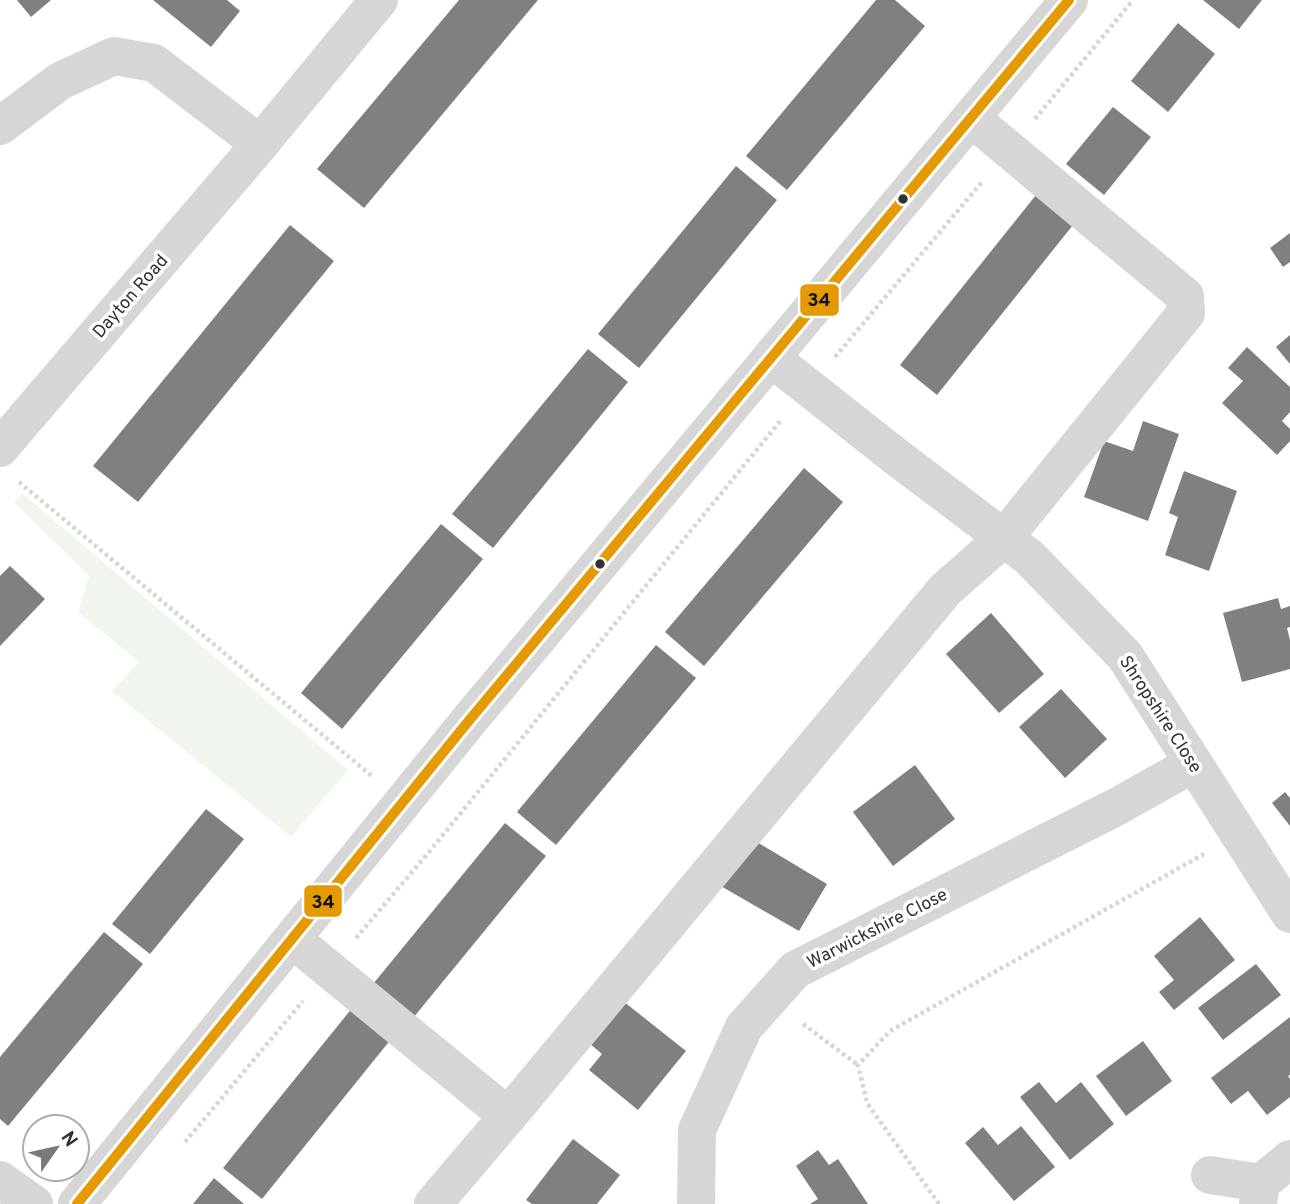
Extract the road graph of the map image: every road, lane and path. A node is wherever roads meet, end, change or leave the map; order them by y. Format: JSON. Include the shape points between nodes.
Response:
{"nodes":[{"id":1,"x":379,"y":0,"type":"edge"},
{"id":2,"x":1069,"y":0,"type":"edge"},
{"id":3,"x":1133,"y":0,"type":"edge"},
{"id":4,"x":971,"y":118,"type":"junction"},
{"id":5,"x":0,"y":126,"type":"edge"},
{"id":6,"x":260,"y":144,"type":"junction"},
{"id":7,"x":1009,"y":149,"type":"junction"},
{"id":8,"x":771,"y":358,"type":"junction"},
{"id":9,"x":808,"y":387,"type":"junction"},
{"id":10,"x":6,"y":462,"type":"edge"},
{"id":11,"x":1004,"y":538,"type":"junction"},
{"id":12,"x":1193,"y":764,"type":"junction"},
{"id":13,"x":403,"y":802,"type":"junction"},
{"id":14,"x":1238,"y":834,"type":"junction"},
{"id":15,"x":1290,"y":915,"type":"edge"},
{"id":16,"x":292,"y":939,"type":"junction"},
{"id":17,"x":330,"y":969,"type":"junction"},
{"id":18,"x":769,"y":999,"type":"junction"},
{"id":19,"x":858,"y":1065,"type":"junction"},
{"id":20,"x":508,"y":1116,"type":"junction"},
{"id":21,"x":182,"y":1145,"type":"dead end"},
{"id":22,"x":1290,"y":1159,"type":"edge"},
{"id":23,"x":1210,"y":1175,"type":"dead end"},
{"id":24,"x":0,"y":1180,"type":"edge"},
{"id":25,"x":1260,"y":1194,"type":"edge"},
{"id":26,"x":34,"y":1204,"type":"edge"},
{"id":27,"x":77,"y":1204,"type":"edge"},
{"id":28,"x":433,"y":1204,"type":"edge"},
{"id":29,"x":696,"y":1204,"type":"edge"},
{"id":30,"x":939,"y":1204,"type":"edge"}],
"edges":[{"from":1,"to":6,"type":"street","name":"Dayton Road"},
{"from":2,"to":4,"type":"street"},
{"from":3,"to":7,"type":"path"},
{"from":4,"to":7,"type":"street"},
{"from":4,"to":8,"type":"street"},
{"from":5,"to":6,"type":"street","via":[[60,81],[114,56],[154,63]]},
{"from":6,"to":10,"type":"street","name":"Dayton Road"},
{"from":7,"to":9,"type":"path"},
{"from":7,"to":11,"type":"street","via":[[1185,296],[1186,313]]},
{"from":8,"to":9,"type":"street","name":"Shropshire Close"},
{"from":8,"to":13,"type":"street"},
{"from":9,"to":11,"type":"street","name":"Shropshire Close"},
{"from":9,"to":17,"type":"path"},
{"from":10,"to":13,"type":"path"},
{"from":11,"to":12,"type":"street","name":"Shropshire Close","via":[[1030,557],[1125,656]]},
{"from":11,"to":20,"type":"street","via":[[944,590]]},
{"from":12,"to":14,"type":"street","name":"Shropshire Close"},
{"from":12,"to":18,"type":"street","name":"Warwickshire Close","via":[[794,970]]},
{"from":13,"to":16,"type":"street"},
{"from":14,"to":15,"type":"street","name":"Shropshire Close"},
{"from":14,"to":19,"type":"path","via":[[890,1031]]},
{"from":16,"to":17,"type":"street"},
{"from":16,"to":27,"type":"street"},
{"from":17,"to":20,"type":"street"},
{"from":17,"to":21,"type":"path"},
{"from":18,"to":19,"type":"path"},
{"from":18,"to":29,"type":"street","name":"Warwickshire Close","via":[[744,1027],[697,1130]]},
{"from":19,"to":30,"type":"path","via":[[867,1103]]},
{"from":20,"to":28,"type":"street"},
{"from":22,"to":25,"type":"street"},
{"from":23,"to":25,"type":"street"},
{"from":24,"to":26,"type":"street"}]}
